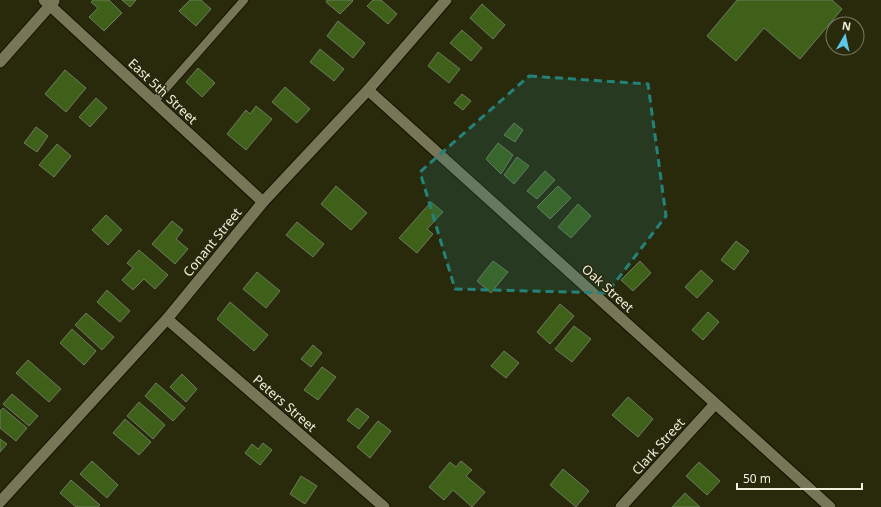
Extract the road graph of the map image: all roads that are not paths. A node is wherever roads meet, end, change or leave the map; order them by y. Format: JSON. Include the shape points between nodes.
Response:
{"nodes":[{"id":1,"x":244,"y":0,"type":"edge"},
{"id":2,"x":446,"y":0,"type":"edge"},
{"id":3,"x":50,"y":2,"type":"edge"},
{"id":4,"x":0,"y":62,"type":"edge"},
{"id":5,"x":368,"y":90,"type":"junction"},
{"id":6,"x":154,"y":102,"type":"junction"},
{"id":7,"x":263,"y":202,"type":"junction"},
{"id":8,"x":167,"y":319,"type":"junction"},
{"id":9,"x":715,"y":404,"type":"junction"},
{"id":10,"x":0,"y":502,"type":"edge"},
{"id":11,"x":384,"y":507,"type":"edge"},
{"id":12,"x":621,"y":507,"type":"edge"},
{"id":13,"x":830,"y":507,"type":"edge"}],
"edges":[{"from":1,"to":6,"type":"lane"},
{"from":2,"to":5,"type":"street","name":"Conant Street"},
{"from":3,"to":4,"type":"street"},
{"from":3,"to":6,"type":"street","name":"East 5th Street"},
{"from":5,"to":7,"type":"street","name":"Conant Street"},
{"from":5,"to":9,"type":"street","name":"Oak Street"},
{"from":6,"to":7,"type":"street","name":"East 5th Street"},
{"from":7,"to":8,"type":"street","name":"Conant Street"},
{"from":8,"to":10,"type":"street","name":"Conant Street"},
{"from":8,"to":11,"type":"street","name":"Peters Street"},
{"from":9,"to":12,"type":"street","name":"Clark Street"},
{"from":9,"to":13,"type":"street","name":"Oak Street"}]}
